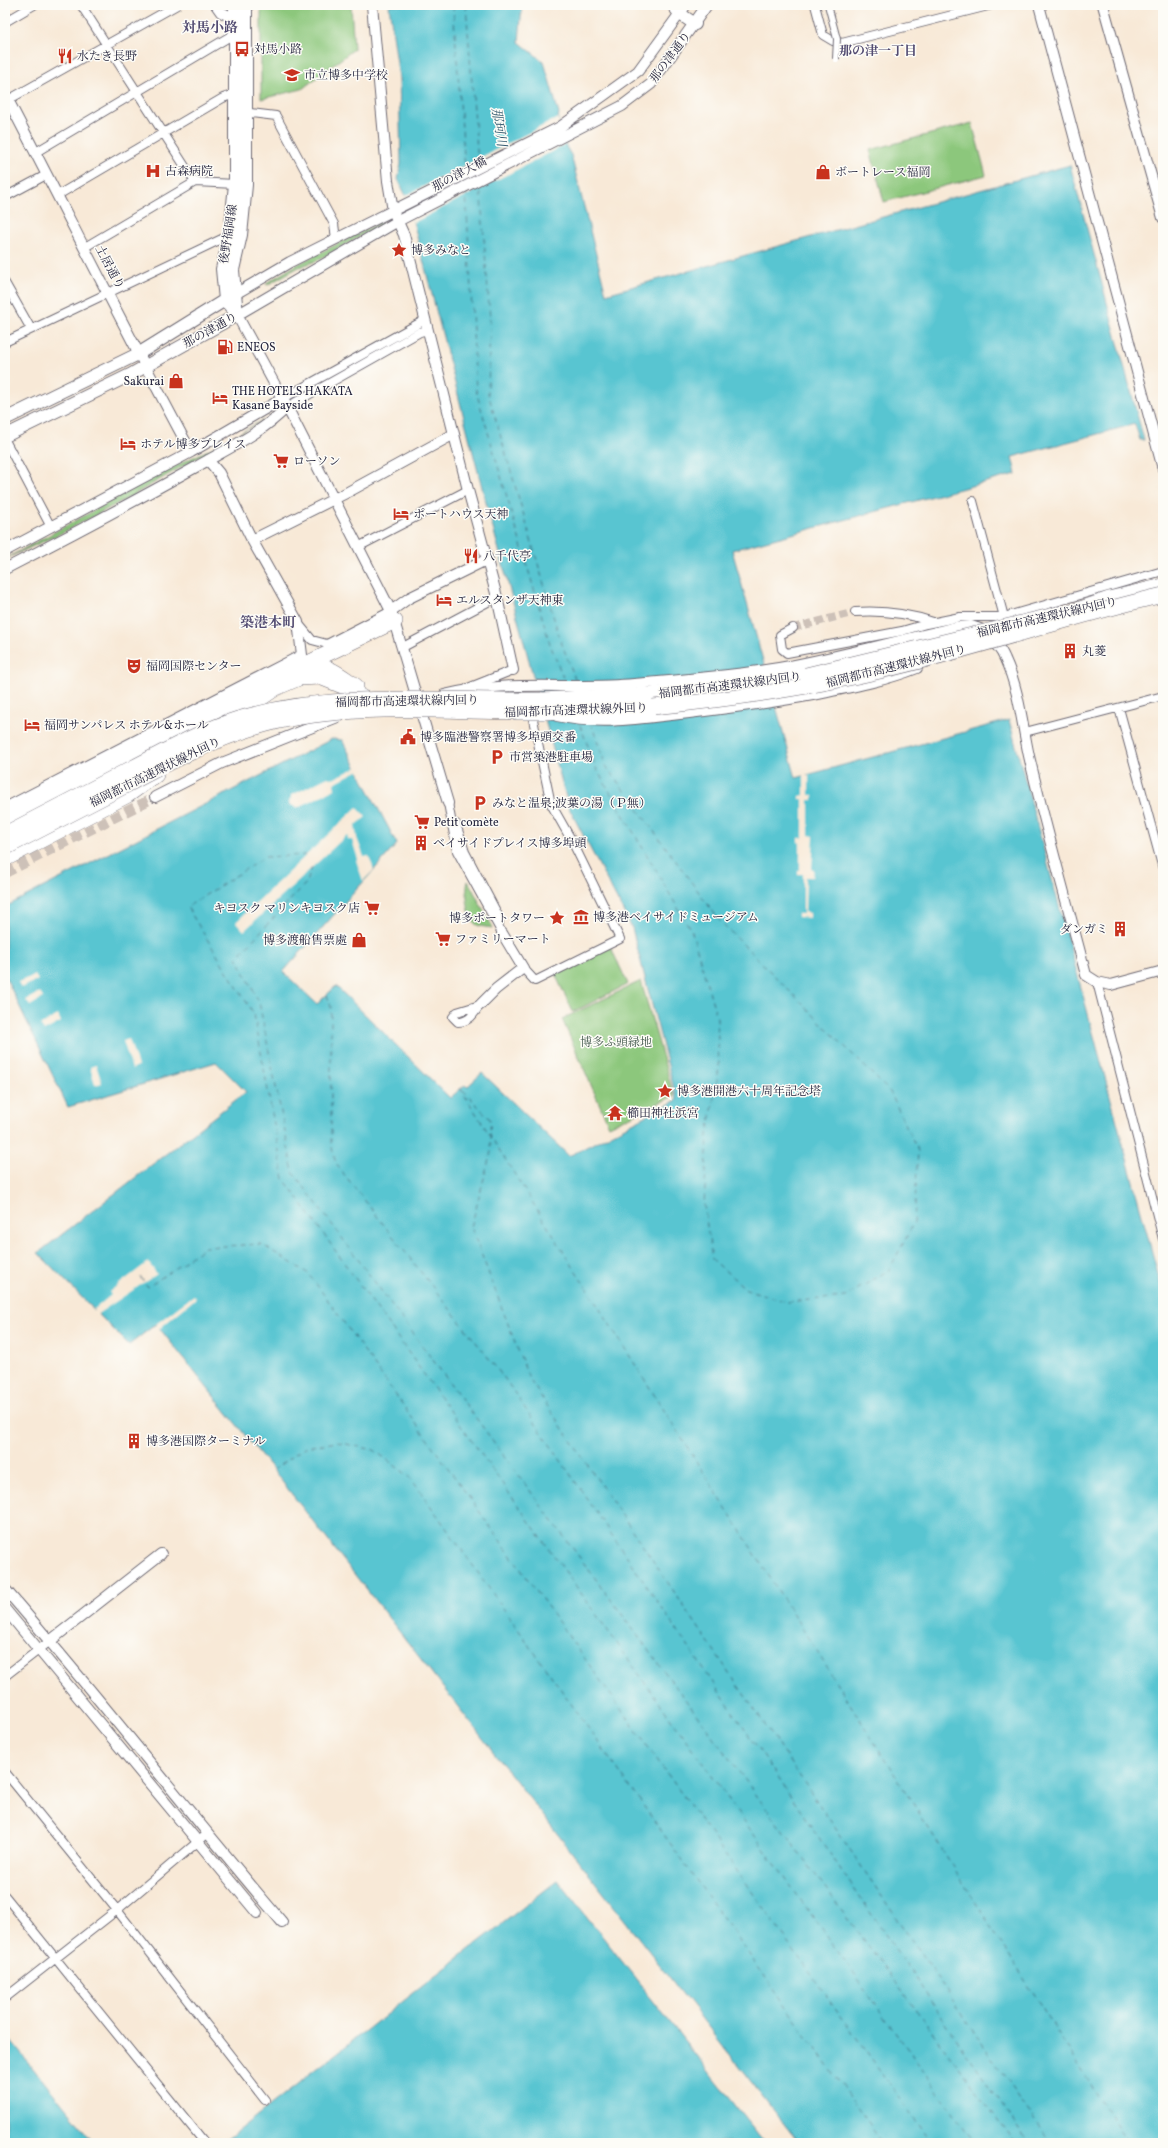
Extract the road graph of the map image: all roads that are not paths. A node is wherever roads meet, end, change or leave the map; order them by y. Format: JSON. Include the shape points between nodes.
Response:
{"nodes":[{"id":1,"x":34,"y":5,"type":"edge"},
{"id":2,"x":81,"y":5,"type":"edge"},
{"id":3,"x":178,"y":5,"type":"edge"},
{"id":4,"x":216,"y":5,"type":"edge"},
{"id":5,"x":235,"y":5,"type":"edge"},
{"id":6,"x":246,"y":5,"type":"edge"},
{"id":7,"x":372,"y":5,"type":"edge"},
{"id":8,"x":707,"y":5,"type":"edge"},
{"id":9,"x":815,"y":5,"type":"edge"},
{"id":10,"x":828,"y":5,"type":"edge"},
{"id":11,"x":992,"y":5,"type":"edge"},
{"id":12,"x":1039,"y":5,"type":"edge"},
{"id":13,"x":1103,"y":5,"type":"edge"},
{"id":14,"x":680,"y":8,"type":"edge"},
{"id":15,"x":235,"y":19,"type":"junction"},
{"id":16,"x":5,"y":22,"type":"edge"},
{"id":17,"x":695,"y":24,"type":"junction"},
{"id":18,"x":234,"y":34,"type":"junction"},
{"id":19,"x":106,"y":44,"type":"junction"},
{"id":20,"x":836,"y":58,"type":"dead end"},
{"id":21,"x":137,"y":92,"type":"junction"},
{"id":22,"x":235,"y":94,"type":"junction"},
{"id":23,"x":7,"y":97,"type":"edge"},
{"id":24,"x":240,"y":112,"type":"junction"},
{"id":25,"x":561,"y":131,"type":"junction"},
{"id":26,"x":162,"y":133,"type":"junction"},
{"id":27,"x":36,"y":152,"type":"junction"},
{"id":28,"x":46,"y":175,"type":"junction"},
{"id":29,"x":195,"y":182,"type":"junction"},
{"id":30,"x":235,"y":184,"type":"junction"},
{"id":31,"x":58,"y":194,"type":"junction"},
{"id":32,"x":5,"y":197,"type":"edge"},
{"id":33,"x":409,"y":210,"type":"junction"},
{"id":34,"x":393,"y":211,"type":"junction"},
{"id":35,"x":1163,"y":218,"type":"edge"},
{"id":36,"x":398,"y":221,"type":"junction"},
{"id":37,"x":230,"y":235,"type":"junction"},
{"id":38,"x":336,"y":239,"type":"junction"},
{"id":39,"x":85,"y":247,"type":"junction"},
{"id":40,"x":5,"y":283,"type":"edge"},
{"id":41,"x":108,"y":292,"type":"junction"},
{"id":42,"x":230,"y":297,"type":"junction"},
{"id":43,"x":237,"y":315,"type":"junction"},
{"id":44,"x":426,"y":325,"type":"junction"},
{"id":45,"x":31,"y":329,"type":"junction"},
{"id":46,"x":5,"y":342,"type":"edge"},
{"id":47,"x":138,"y":354,"type":"junction"},
{"id":48,"x":145,"y":366,"type":"junction"},
{"id":49,"x":285,"y":403,"type":"junction"},
{"id":50,"x":5,"y":419,"type":"edge"},
{"id":51,"x":454,"y":434,"type":"junction"},
{"id":52,"x":5,"y":436,"type":"edge"},
{"id":53,"x":5,"y":440,"type":"edge"},
{"id":54,"x":191,"y":452,"type":"junction"},
{"id":55,"x":208,"y":460,"type":"junction"},
{"id":56,"x":1163,"y":469,"type":"edge"},
{"id":57,"x":468,"y":490,"type":"junction"},
{"id":58,"x":333,"y":500,"type":"junction"},
{"id":59,"x":973,"y":501,"type":"dead end"},
{"id":60,"x":51,"y":527,"type":"junction"},
{"id":61,"x":252,"y":540,"type":"junction"},
{"id":62,"x":358,"y":547,"type":"junction"},
{"id":63,"x":5,"y":551,"type":"edge"},
{"id":64,"x":488,"y":559,"type":"junction"},
{"id":65,"x":5,"y":569,"type":"edge"},
{"id":66,"x":1163,"y":571,"type":"edge"},
{"id":67,"x":1163,"y":586,"type":"edge"},
{"id":68,"x":1163,"y":592,"type":"edge"},
{"id":69,"x":1163,"y":595,"type":"edge"},
{"id":70,"x":497,"y":597,"type":"junction"},
{"id":71,"x":1070,"y":611,"type":"junction"},
{"id":72,"x":855,"y":612,"type":"tunnel mouth"},
{"id":73,"x":393,"y":616,"type":"junction"},
{"id":74,"x":1004,"y":617,"type":"junction"},
{"id":75,"x":298,"y":622,"type":"junction"},
{"id":76,"x":934,"y":622,"type":"junction"},
{"id":77,"x":793,"y":628,"type":"tunnel mouth"},
{"id":78,"x":1005,"y":639,"type":"junction"},
{"id":79,"x":403,"y":647,"type":"junction"},
{"id":80,"x":513,"y":670,"type":"joint"},
{"id":81,"x":273,"y":680,"type":"junction"},
{"id":82,"x":464,"y":690,"type":"junction"},
{"id":83,"x":1163,"y":696,"type":"edge"},
{"id":84,"x":418,"y":706,"type":"junction"},
{"id":85,"x":1119,"y":708,"type":"junction"},
{"id":86,"x":1020,"y":710,"type":"junction"},
{"id":87,"x":537,"y":711,"type":"junction"},
{"id":88,"x":1025,"y":732,"type":"junction"},
{"id":89,"x":155,"y":796,"type":"tunnel mouth"},
{"id":90,"x":448,"y":803,"type":"joint"},
{"id":91,"x":5,"y":808,"type":"edge"},
{"id":92,"x":5,"y":822,"type":"edge"},
{"id":93,"x":5,"y":834,"type":"edge"},
{"id":94,"x":5,"y":848,"type":"edge"},
{"id":95,"x":5,"y":859,"type":"edge"},
{"id":96,"x":1163,"y":869,"type":"edge"},
{"id":97,"x":502,"y":933,"type":"joint"},
{"id":98,"x":523,"y":968,"type":"junction"},
{"id":99,"x":1163,"y":970,"type":"edge"},
{"id":100,"x":1097,"y":982,"type":"junction"},
{"id":101,"x":480,"y":1004,"type":"dead end"},
{"id":102,"x":1163,"y":1238,"type":"edge"},
{"id":103,"x":161,"y":1554,"type":"dead end"},
{"id":104,"x":5,"y":1589,"type":"edge"},
{"id":105,"x":5,"y":1609,"type":"edge"},
{"id":106,"x":50,"y":1641,"type":"junction"},
{"id":107,"x":40,"y":1650,"type":"junction"},
{"id":108,"x":5,"y":1676,"type":"edge"},
{"id":109,"x":5,"y":1772,"type":"edge"},
{"id":110,"x":207,"y":1834,"type":"junction"},
{"id":111,"x":197,"y":1842,"type":"junction"},
{"id":112,"x":5,"y":1896,"type":"edge"},
{"id":113,"x":117,"y":1910,"type":"junction"},
{"id":114,"x":257,"y":1913,"type":"dead end"},
{"id":115,"x":282,"y":1922,"type":"dead end"},
{"id":116,"x":57,"y":1958,"type":"junction"},
{"id":117,"x":5,"y":1998,"type":"edge"},
{"id":118,"x":265,"y":2100,"type":"dead end"},
{"id":119,"x":205,"y":2143,"type":"edge"}],
"edges":[{"from":1,"to":16,"type":"street"},
{"from":2,"to":19,"type":"street"},
{"from":3,"to":19,"type":"street"},
{"from":4,"to":15,"type":"street","via":[[222,12]]},
{"from":5,"to":15,"type":"main road","name":"後野福岡線"},
{"from":6,"to":24,"type":"main road","name":"後野福岡線"},
{"from":7,"to":34,"type":"street"},
{"from":8,"to":17,"type":"street","name":"那の津通り"},
{"from":9,"to":11,"type":"street","via":[[823,35],[842,43]]},
{"from":10,"to":20,"type":"street","bridge":true,"via":[[837,39]]},
{"from":12,"to":56,"type":"street"},
{"from":13,"to":35,"type":"street"},
{"from":14,"to":17,"type":"main road"},
{"from":14,"to":25,"type":"street","name":"那の津通り","via":[[638,71]]},
{"from":15,"to":18,"type":"main road","name":"後野福岡線"},
{"from":17,"to":25,"type":"street","name":"那の津通り","via":[[651,84],[622,106]]},
{"from":18,"to":21,"type":"street"},
{"from":18,"to":22,"type":"main road","name":"後野福岡線"},
{"from":19,"to":21,"type":"street"},
{"from":19,"to":23,"type":"street"},
{"from":21,"to":26,"type":"street"},
{"from":21,"to":27,"type":"street"},
{"from":22,"to":24,"type":"main road","name":"後野福岡線"},
{"from":22,"to":26,"type":"street","via":[[223,98]]},
{"from":23,"to":27,"type":"street","name":"土居通り"},
{"from":24,"to":30,"type":"main road","name":"後野福岡線"},
{"from":24,"to":38,"type":"street","via":[[276,116],[334,224]]},
{"from":24,"to":42,"type":"main road","name":"後野福岡線","via":[[246,185],[241,235]]},
{"from":25,"to":33,"type":"street","name":"那の津大橋"},
{"from":26,"to":29,"type":"street"},
{"from":26,"to":31,"type":"street"},
{"from":27,"to":28,"type":"street","name":"土居通り"},
{"from":28,"to":31,"type":"street","name":"土居通り"},
{"from":28,"to":32,"type":"street"},
{"from":29,"to":30,"type":"street"},
{"from":29,"to":39,"type":"street"},
{"from":30,"to":37,"type":"main road","name":"後野福岡線"},
{"from":31,"to":39,"type":"street","name":"土居通り"},
{"from":33,"to":34,"type":"street","name":"那の津通り"},
{"from":33,"to":36,"type":"street","name":"那の津通り"},
{"from":34,"to":36,"type":"street"},
{"from":34,"to":38,"type":"street","name":"那の津通り"},
{"from":36,"to":43,"type":"street","name":"那の津通り"},
{"from":36,"to":44,"type":"street","via":[[404,235]]},
{"from":37,"to":41,"type":"street"},
{"from":37,"to":42,"type":"main road","name":"後野福岡線","via":[[222,269]]},
{"from":38,"to":42,"type":"street","name":"那の津通り"},
{"from":39,"to":41,"type":"street","name":"土居通り"},
{"from":40,"to":45,"type":"street"},
{"from":41,"to":45,"type":"street"},
{"from":41,"to":47,"type":"street","name":"土居通り"},
{"from":42,"to":43,"type":"main road"},
{"from":42,"to":47,"type":"main road","name":"那の津通り"},
{"from":43,"to":48,"type":"main road","name":"那の津通り"},
{"from":43,"to":49,"type":"street"},
{"from":44,"to":49,"type":"street","via":[[420,332]]},
{"from":44,"to":51,"type":"street"},
{"from":45,"to":46,"type":"street"},
{"from":47,"to":48,"type":"street","name":"土居通り"},
{"from":47,"to":50,"type":"main road","name":"那の津通り"},
{"from":48,"to":52,"type":"main road","name":"那の津通り"},
{"from":48,"to":54,"type":"street","name":"土居通り"},
{"from":49,"to":54,"type":"street"},
{"from":49,"to":55,"type":"street","via":[[272,423]]},
{"from":49,"to":58,"type":"street"},
{"from":51,"to":57,"type":"street"},
{"from":51,"to":58,"type":"street"},
{"from":53,"to":60,"type":"street"},
{"from":54,"to":60,"type":"street"},
{"from":55,"to":61,"type":"street","via":[[219,473]]},
{"from":55,"to":65,"type":"street"},
{"from":57,"to":62,"type":"street"},
{"from":57,"to":64,"type":"street"},
{"from":58,"to":61,"type":"street"},
{"from":58,"to":62,"type":"street"},
{"from":59,"to":74,"type":"street"},
{"from":60,"to":63,"type":"street"},
{"from":61,"to":75,"type":"street"},
{"from":62,"to":73,"type":"street"},
{"from":64,"to":70,"type":"street"},
{"from":64,"to":73,"type":"street","via":[[409,598]]},
{"from":66,"to":74,"type":"street"},
{"from":67,"to":71,"type":"highway","via":[[1128,593]]},
{"from":67,"to":78,"type":"highway","bridge":true,"via":[[1078,608]]},
{"from":68,"to":71,"type":"highway","name":"福岡都市高速環状線内回り"},
{"from":69,"to":78,"type":"highway","name":"福岡都市高速環状線外回り","bridge":true},
{"from":70,"to":79,"type":"street"},
{"from":70,"to":80,"type":"street"},
{"from":71,"to":93,"type":"highway","name":"福岡都市高速環状線内回り","bridge":true,"via":[[806,675],[719,687],[615,698],[394,699],[298,705],[237,719],[210,730]]},
{"from":72,"to":76,"type":"street","via":[[907,614]]},
{"from":73,"to":75,"type":"street","via":[[327,644],[312,640]]},
{"from":73,"to":79,"type":"street"},
{"from":73,"to":81,"type":"highway"},
{"from":74,"to":76,"type":"street","via":[[960,617]]},
{"from":75,"to":91,"type":"street","via":[[302,655]]},
{"from":76,"to":77,"type":"street","via":[[902,631],[787,653],[782,649],[780,635]]},
{"from":78,"to":87,"type":"highway","name":"福岡都市高速環状線外回り","bridge":true,"via":[[886,670],[807,687],[653,707]]},
{"from":79,"to":84,"type":"street"},
{"from":80,"to":82,"type":"street"},
{"from":81,"to":84,"type":"highway","bridge":true,"via":[[310,666],[321,666],[337,672],[368,695]]},
{"from":81,"to":92,"type":"highway"},
{"from":82,"to":84,"type":"street"},
{"from":82,"to":86,"type":"street","via":[[492,687],[615,686],[709,678],[779,668],[956,627],[971,626],[995,634],[1006,651],[1019,691]]},
{"from":83,"to":85,"type":"street"},
{"from":84,"to":87,"type":"street","bridge":true,"via":[[461,710]]},
{"from":84,"to":89,"type":"street","via":[[345,714],[222,763]]},
{"from":84,"to":90,"type":"street"},
{"from":84,"to":95,"type":"highway","bridge":true,"via":[[390,709],[366,702],[345,687],[320,677],[299,678],[276,688],[186,750],[128,795]]},
{"from":85,"to":88,"type":"street"},
{"from":85,"to":96,"type":"street"},
{"from":86,"to":87,"type":"street","bridge":true,"via":[[1005,660],[999,648],[989,642],[889,679],[738,708],[608,722],[576,720]]},
{"from":86,"to":88,"type":"street"},
{"from":87,"to":94,"type":"highway","name":"福岡都市高速環状線外回り","bridge":true,"via":[[335,713],[268,724],[214,742],[175,760]]},
{"from":87,"to":98,"type":"street","via":[[537,738],[551,804],[620,938],[535,981]]},
{"from":88,"to":100,"type":"street","via":[[1086,975]]},
{"from":90,"to":97,"type":"street","via":[[456,851]]},
{"from":97,"to":98,"type":"street"},
{"from":98,"to":101,"type":"street"},
{"from":99,"to":100,"type":"street","via":[[1111,985]]},
{"from":100,"to":102,"type":"street"},
{"from":103,"to":106,"type":"street"},
{"from":104,"to":106,"type":"street"},
{"from":105,"to":107,"type":"street"},
{"from":106,"to":107,"type":"street"},
{"from":106,"to":110,"type":"street"},
{"from":107,"to":108,"type":"street"},
{"from":107,"to":111,"type":"street"},
{"from":109,"to":113,"type":"street"},
{"from":110,"to":111,"type":"street"},
{"from":110,"to":115,"type":"street"},
{"from":111,"to":113,"type":"street"},
{"from":111,"to":114,"type":"street"},
{"from":112,"to":116,"type":"street"},
{"from":113,"to":116,"type":"street"},
{"from":113,"to":118,"type":"street"},
{"from":116,"to":117,"type":"street"},
{"from":116,"to":119,"type":"street"}]}
